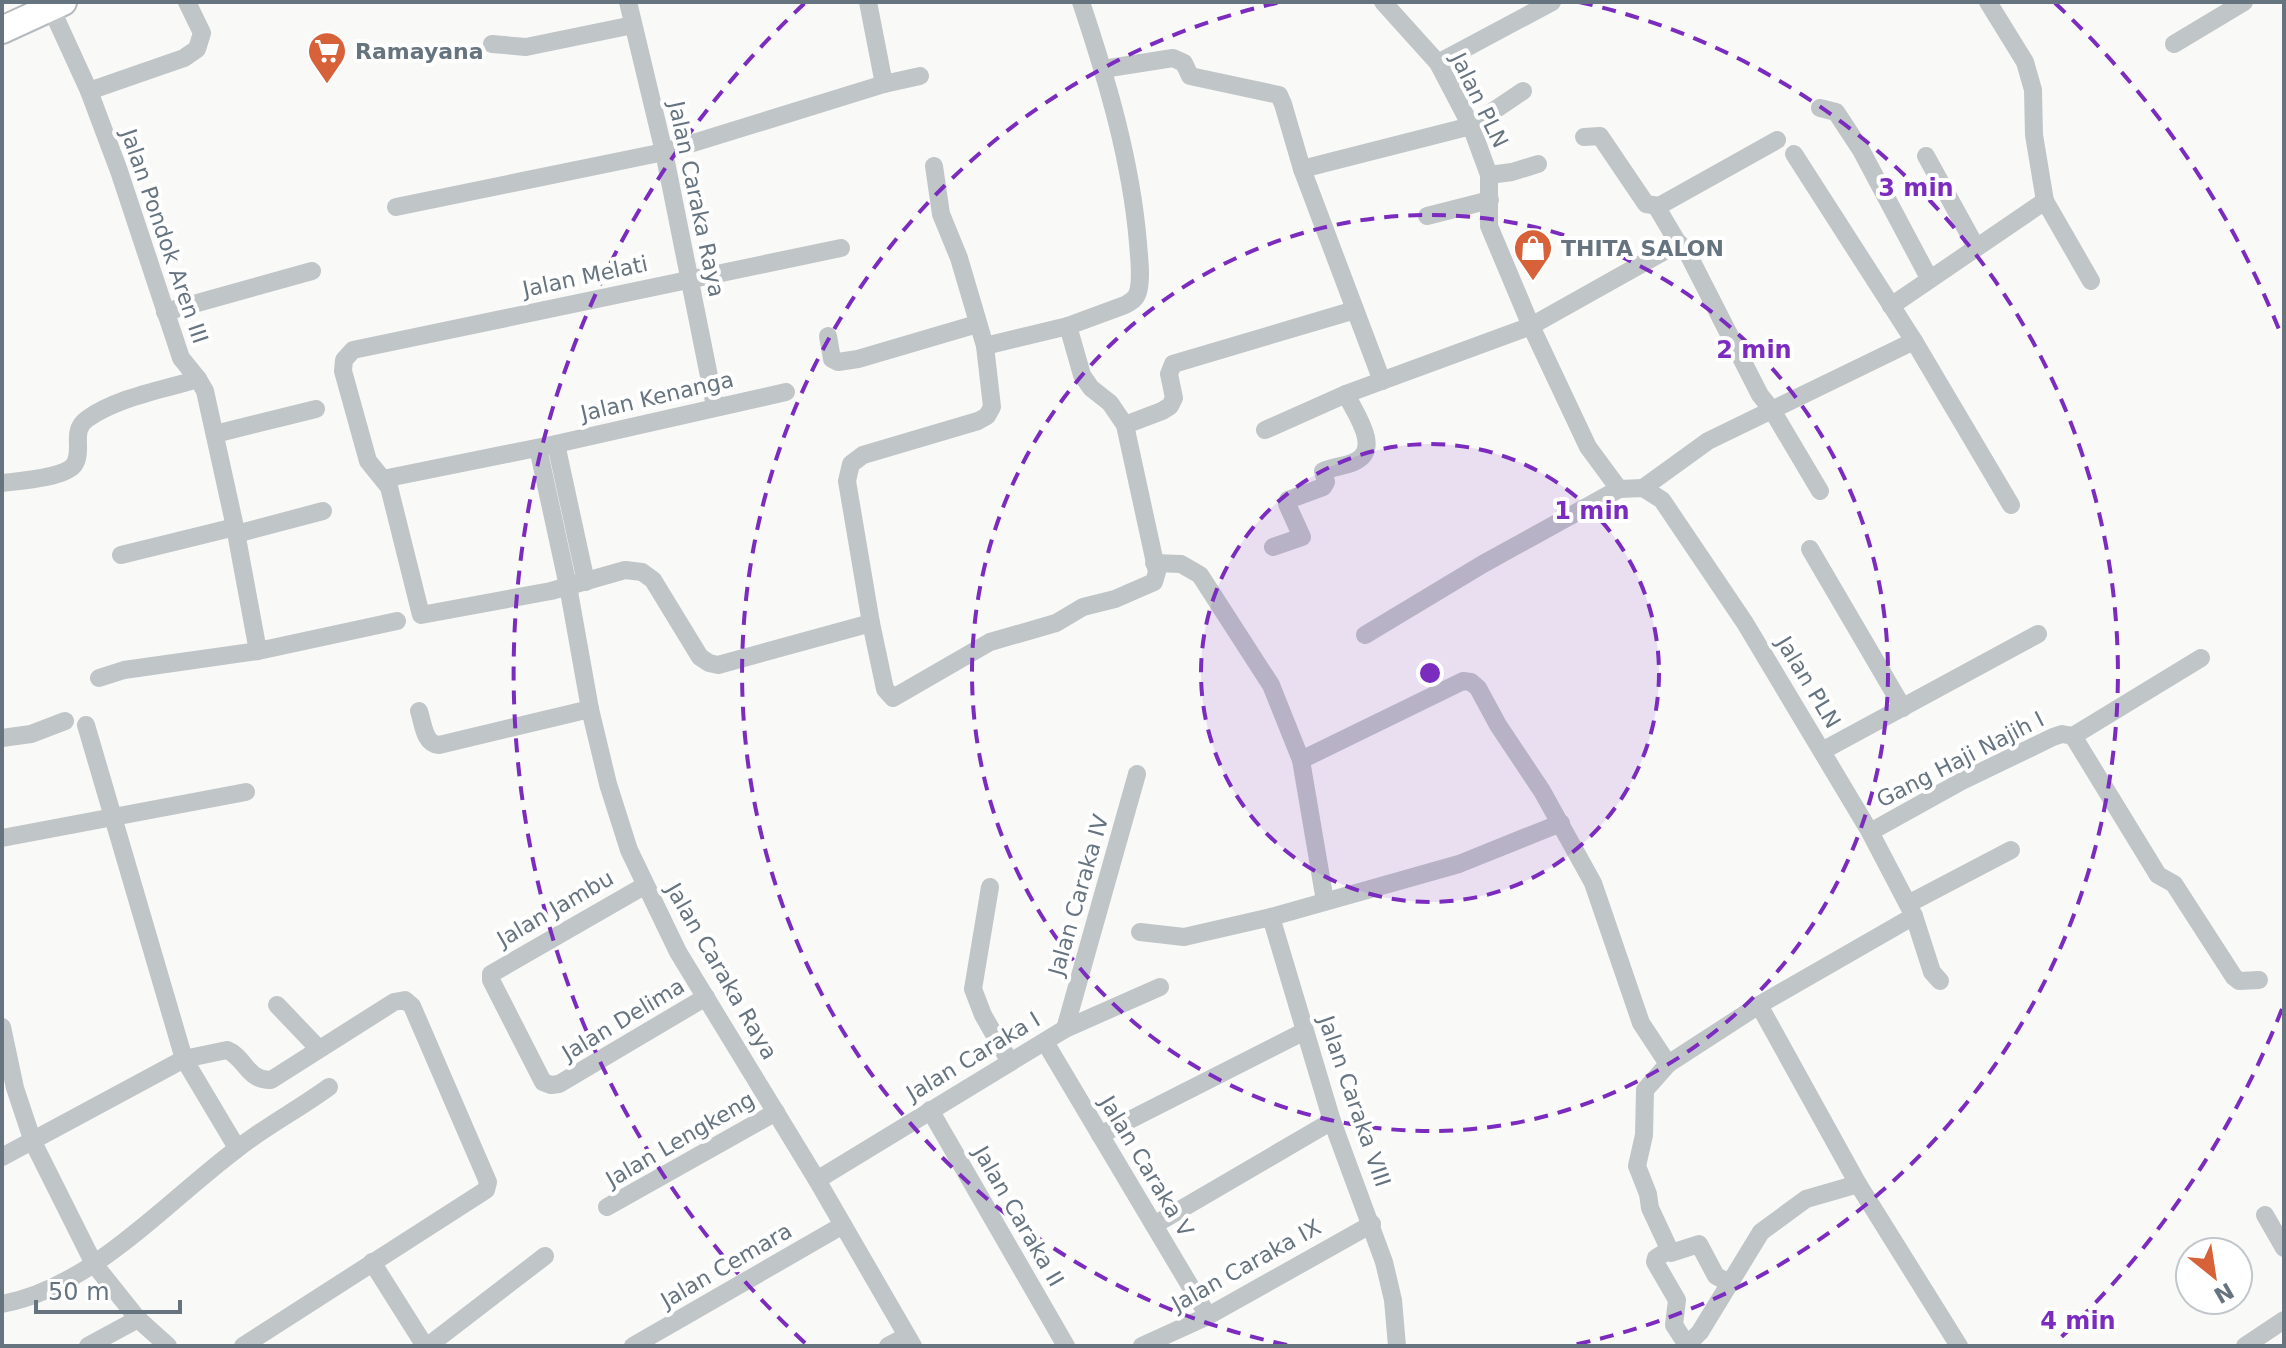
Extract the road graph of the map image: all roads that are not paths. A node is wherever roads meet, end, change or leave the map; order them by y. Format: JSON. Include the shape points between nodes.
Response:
{"nodes":[{"id":1,"x":187,"y":2,"type":"edge"},
{"id":2,"x":628,"y":2,"type":"edge"},
{"id":3,"x":868,"y":2,"type":"edge"},
{"id":4,"x":1081,"y":2,"type":"edge"},
{"id":5,"x":1383,"y":2,"type":"edge"},
{"id":6,"x":1552,"y":2,"type":"edge"},
{"id":7,"x":1988,"y":2,"type":"edge"},
{"id":8,"x":2244,"y":2,"type":"edge"},
{"id":9,"x":57,"y":5,"type":"edge"},
{"id":10,"x":633,"y":25,"type":"junction"},
{"id":11,"x":2,"y":30,"type":"edge"},
{"id":12,"x":492,"y":44,"type":"dead end"},
{"id":13,"x":2174,"y":44,"type":"dead end"},
{"id":14,"x":1438,"y":63,"type":"junction"},
{"id":15,"x":1103,"y":69,"type":"junction"},
{"id":16,"x":920,"y":76,"type":"dead end"},
{"id":17,"x":884,"y":84,"type":"junction"},
{"id":18,"x":89,"y":91,"type":"junction"},
{"id":19,"x":1523,"y":91,"type":"dead end"},
{"id":20,"x":1820,"y":108,"type":"dead end"},
{"id":21,"x":1471,"y":126,"type":"junction"},
{"id":22,"x":1584,"y":137,"type":"dead end"},
{"id":23,"x":1777,"y":140,"type":"dead end"},
{"id":24,"x":664,"y":152,"type":"junction"},
{"id":25,"x":1794,"y":154,"type":"dead end"},
{"id":26,"x":1926,"y":156,"type":"dead end"},
{"id":27,"x":1538,"y":164,"type":"dead end"},
{"id":28,"x":934,"y":166,"type":"dead end"},
{"id":29,"x":1302,"y":169,"type":"junction"},
{"id":30,"x":1489,"y":175,"type":"junction"},
{"id":31,"x":1490,"y":200,"type":"junction"},
{"id":32,"x":2045,"y":201,"type":"junction"},
{"id":33,"x":1656,"y":206,"type":"junction"},
{"id":34,"x":396,"y":207,"type":"dead end"},
{"id":35,"x":1427,"y":216,"type":"dead end"},
{"id":36,"x":1678,"y":243,"type":"junction"},
{"id":37,"x":1976,"y":247,"type":"junction"},
{"id":38,"x":841,"y":248,"type":"dead end"},
{"id":39,"x":312,"y":271,"type":"dead end"},
{"id":40,"x":690,"y":278,"type":"junction"},
{"id":41,"x":1929,"y":278,"type":"junction"},
{"id":42,"x":2091,"y":281,"type":"dead end"},
{"id":43,"x":1891,"y":306,"type":"junction"},
{"id":44,"x":1355,"y":310,"type":"junction"},
{"id":45,"x":165,"y":312,"type":"junction"},
{"id":46,"x":977,"y":324,"type":"junction"},
{"id":47,"x":1068,"y":326,"type":"junction"},
{"id":48,"x":1531,"y":326,"type":"junction"},
{"id":49,"x":828,"y":336,"type":"dead end"},
{"id":50,"x":1914,"y":341,"type":"junction"},
{"id":51,"x":985,"y":346,"type":"junction"},
{"id":52,"x":198,"y":379,"type":"junction"},
{"id":53,"x":1382,"y":381,"type":"junction"},
{"id":54,"x":786,"y":392,"type":"dead end"},
{"id":55,"x":1346,"y":394,"type":"junction"},
{"id":56,"x":715,"y":406,"type":"junction"},
{"id":57,"x":316,"y":409,"type":"dead end"},
{"id":58,"x":1772,"y":410,"type":"junction"},
{"id":59,"x":1125,"y":425,"type":"junction"},
{"id":60,"x":1265,"y":430,"type":"dead end"},
{"id":61,"x":215,"y":434,"type":"junction"},
{"id":62,"x":547,"y":446,"type":"junction"},
{"id":63,"x":383,"y":479,"type":"junction"},
{"id":64,"x":2,"y":483,"type":"edge"},
{"id":65,"x":1643,"y":488,"type":"junction"},
{"id":66,"x":1619,"y":489,"type":"junction"},
{"id":67,"x":1820,"y":491,"type":"dead end"},
{"id":68,"x":2011,"y":505,"type":"dead end"},
{"id":69,"x":323,"y":511,"type":"dead end"},
{"id":70,"x":236,"y":530,"type":"junction"},
{"id":71,"x":1273,"y":547,"type":"dead end"},
{"id":72,"x":1810,"y":549,"type":"dead end"},
{"id":73,"x":121,"y":555,"type":"dead end"},
{"id":74,"x":1154,"y":563,"type":"junction"},
{"id":75,"x":577,"y":584,"type":"junction"},
{"id":76,"x":397,"y":621,"type":"dead end"},
{"id":77,"x":871,"y":623,"type":"junction"},
{"id":78,"x":2038,"y":634,"type":"dead end"},
{"id":79,"x":1365,"y":635,"type":"dead end"},
{"id":80,"x":258,"y":651,"type":"junction"},
{"id":81,"x":2201,"y":658,"type":"dead end"},
{"id":82,"x":99,"y":678,"type":"dead end"},
{"id":83,"x":1903,"y":708,"type":"junction"},
{"id":84,"x":590,"y":709,"type":"junction"},
{"id":85,"x":419,"y":711,"type":"dead end"},
{"id":86,"x":65,"y":721,"type":"dead end"},
{"id":87,"x":86,"y":725,"type":"dead end"},
{"id":88,"x":2073,"y":736,"type":"junction"},
{"id":89,"x":2,"y":738,"type":"edge"},
{"id":90,"x":1822,"y":751,"type":"junction"},
{"id":91,"x":1301,"y":760,"type":"junction"},
{"id":92,"x":1137,"y":774,"type":"dead end"},
{"id":93,"x":246,"y":792,"type":"dead end"},
{"id":94,"x":112,"y":819,"type":"junction"},
{"id":95,"x":1561,"y":823,"type":"junction"},
{"id":96,"x":1870,"y":832,"type":"junction"},
{"id":97,"x":2,"y":838,"type":"edge"},
{"id":98,"x":2011,"y":850,"type":"dead end"},
{"id":99,"x":644,"y":886,"type":"junction"},
{"id":100,"x":990,"y":887,"type":"dead end"},
{"id":101,"x":1325,"y":901,"type":"junction"},
{"id":102,"x":1911,"y":910,"type":"junction"},
{"id":103,"x":1271,"y":917,"type":"junction"},
{"id":104,"x":1140,"y":932,"type":"dead end"},
{"id":105,"x":491,"y":974,"type":"joint"},
{"id":106,"x":2259,"y":980,"type":"dead end"},
{"id":107,"x":1940,"y":981,"type":"dead end"},
{"id":108,"x":1160,"y":987,"type":"dead end"},
{"id":109,"x":706,"y":997,"type":"junction"},
{"id":110,"x":277,"y":1005,"type":"dead end"},
{"id":111,"x":1759,"y":1005,"type":"junction"},
{"id":112,"x":2,"y":1027,"type":"edge"},
{"id":113,"x":1065,"y":1029,"type":"junction"},
{"id":114,"x":1305,"y":1031,"type":"junction"},
{"id":115,"x":1045,"y":1042,"type":"junction"},
{"id":116,"x":319,"y":1049,"type":"junction"},
{"id":117,"x":184,"y":1059,"type":"junction"},
{"id":118,"x":1010,"y":1062,"type":"junction"},
{"id":119,"x":1668,"y":1064,"type":"junction"},
{"id":120,"x":329,"y":1087,"type":"dead end"},
{"id":121,"x":930,"y":1110,"type":"junction"},
{"id":122,"x":776,"y":1112,"type":"junction"},
{"id":123,"x":1332,"y":1121,"type":"junction"},
{"id":124,"x":1100,"y":1135,"type":"junction"},
{"id":125,"x":33,"y":1142,"type":"junction"},
{"id":126,"x":237,"y":1148,"type":"junction"},
{"id":127,"x":2,"y":1157,"type":"edge"},
{"id":128,"x":817,"y":1180,"type":"junction"},
{"id":129,"x":1858,"y":1184,"type":"junction"},
{"id":130,"x":607,"y":1207,"type":"dead end"},
{"id":131,"x":2265,"y":1215,"type":"dead end"},
{"id":132,"x":1372,"y":1224,"type":"junction"},
{"id":133,"x":843,"y":1225,"type":"junction"},
{"id":134,"x":1154,"y":1225,"type":"junction"},
{"id":135,"x":2284,"y":1248,"type":"edge"},
{"id":136,"x":1669,"y":1250,"type":"junction"},
{"id":137,"x":545,"y":1256,"type":"dead end"},
{"id":138,"x":372,"y":1262,"type":"junction"},
{"id":139,"x":94,"y":1264,"type":"junction"},
{"id":140,"x":1730,"y":1283,"type":"junction"},
{"id":141,"x":2,"y":1304,"type":"edge"},
{"id":142,"x":1208,"y":1316,"type":"junction"},
{"id":143,"x":138,"y":1319,"type":"junction"},
{"id":144,"x":2284,"y":1320,"type":"edge"},
{"id":145,"x":910,"y":1341,"type":"edge"},
{"id":146,"x":88,"y":1346,"type":"edge"},
{"id":147,"x":168,"y":1346,"type":"edge"},
{"id":148,"x":243,"y":1346,"type":"edge"},
{"id":149,"x":426,"y":1346,"type":"edge"},
{"id":150,"x":633,"y":1346,"type":"edge"},
{"id":151,"x":888,"y":1346,"type":"edge"},
{"id":152,"x":1066,"y":1346,"type":"edge"},
{"id":153,"x":1142,"y":1346,"type":"edge"},
{"id":154,"x":1397,"y":1346,"type":"edge"},
{"id":155,"x":1686,"y":1346,"type":"edge"},
{"id":156,"x":1959,"y":1346,"type":"edge"},
{"id":157,"x":2245,"y":1346,"type":"edge"}],
"edges":[{"from":1,"to":18,"type":"street","via":[[202,33],[197,49]]},
{"from":2,"to":10,"type":"street","name":"Jalan Caraka Raya"},
{"from":3,"to":17,"type":"street"},
{"from":4,"to":15,"type":"street"},
{"from":5,"to":14,"type":"street","name":"Jalan PLN"},
{"from":6,"to":14,"type":"street"},
{"from":7,"to":32,"type":"street","via":[[2025,62]]},
{"from":8,"to":13,"type":"street"},
{"from":9,"to":11,"type":"main road"},
{"from":9,"to":18,"type":"street","name":"Jalan Pondok Aren III"},
{"from":10,"to":12,"type":"street","via":[[526,47]]},
{"from":10,"to":24,"type":"street","name":"Jalan Caraka Raya"},
{"from":14,"to":21,"type":"street","name":"Jalan PLN"},
{"from":15,"to":29,"type":"street","via":[[1173,58],[1184,63],[1190,76],[1279,95]]},
{"from":15,"to":47,"type":"street","via":[[1129,175],[1139,289],[1125,305]]},
{"from":16,"to":17,"type":"street"},
{"from":17,"to":24,"type":"street"},
{"from":18,"to":45,"type":"street","name":"Jalan Pondok Aren III"},
{"from":19,"to":21,"type":"street"},
{"from":20,"to":41,"type":"street","via":[[1836,112],[1861,150]]},
{"from":21,"to":29,"type":"street"},
{"from":21,"to":30,"type":"street","name":"Jalan PLN"},
{"from":22,"to":33,"type":"street","via":[[1600,136],[1646,204]]},
{"from":23,"to":33,"type":"street"},
{"from":24,"to":34,"type":"street"},
{"from":24,"to":40,"type":"street","name":"Jalan Caraka Raya"},
{"from":25,"to":43,"type":"street"},
{"from":26,"to":37,"type":"street"},
{"from":27,"to":30,"type":"street"},
{"from":28,"to":46,"type":"street","via":[[941,214]]},
{"from":29,"to":44,"type":"street"},
{"from":30,"to":31,"type":"street","name":"Jalan PLN"},
{"from":31,"to":35,"type":"street"},
{"from":31,"to":48,"type":"street","name":"Jalan PLN","via":[[1489,226]]},
{"from":32,"to":37,"type":"street"},
{"from":32,"to":42,"type":"street"},
{"from":33,"to":36,"type":"street"},
{"from":36,"to":48,"type":"street"},
{"from":36,"to":58,"type":"street"},
{"from":37,"to":41,"type":"street"},
{"from":38,"to":40,"type":"street","name":"Jalan Melati"},
{"from":39,"to":45,"type":"street"},
{"from":40,"to":56,"type":"street","name":"Jalan Caraka Raya"},
{"from":40,"to":63,"type":"street","name":"Jalan Melati","via":[[353,350],[343,371],[368,461]]},
{"from":41,"to":43,"type":"street"},
{"from":43,"to":50,"type":"street"},
{"from":44,"to":53,"type":"street"},
{"from":44,"to":59,"type":"street","via":[[1173,364],[1170,406]]},
{"from":45,"to":52,"type":"street","name":"Jalan Pondok Aren III","via":[[181,358]]},
{"from":46,"to":49,"type":"street","via":[[838,362],[832,359]]},
{"from":46,"to":51,"type":"street"},
{"from":47,"to":51,"type":"street"},
{"from":47,"to":59,"type":"street","via":[[1082,375]]},
{"from":48,"to":53,"type":"street"},
{"from":48,"to":66,"type":"street","name":"Jalan PLN","via":[[1588,447]]},
{"from":50,"to":58,"type":"street"},
{"from":50,"to":68,"type":"street"},
{"from":51,"to":77,"type":"street","via":[[992,398],[987,416],[863,455],[851,464],[847,481]]},
{"from":52,"to":61,"type":"street","name":"Jalan Pondok Aren III"},
{"from":52,"to":64,"type":"street","via":[[113,405],[83,421],[73,466],[46,477]]},
{"from":53,"to":55,"type":"street"},
{"from":54,"to":56,"type":"street","name":"Jalan Kenanga"},
{"from":55,"to":60,"type":"street"},
{"from":55,"to":71,"type":"street","via":[[1367,435],[1365,450],[1355,462],[1323,471],[1323,487],[1288,500],[1302,537]]},
{"from":56,"to":62,"type":"street","name":"Jalan Kenanga"},
{"from":57,"to":61,"type":"street"},
{"from":58,"to":65,"type":"street","via":[[1708,441]]},
{"from":58,"to":67,"type":"street"},
{"from":59,"to":74,"type":"street"},
{"from":61,"to":70,"type":"street","name":"Jalan Pondok Aren III"},
{"from":62,"to":63,"type":"street","name":"Jalan Kenanga"},
{"from":62,"to":75,"type":"street","name":"Jalan Caraka Raya"},
{"from":63,"to":75,"type":"street","via":[[421,615]]},
{"from":65,"to":66,"type":"street"},
{"from":65,"to":90,"type":"street","name":"Jalan PLN","via":[[1662,500]]},
{"from":66,"to":79,"type":"street"},
{"from":69,"to":70,"type":"street"},
{"from":70,"to":73,"type":"street"},
{"from":70,"to":80,"type":"street","name":"Jalan Pondok Aren III"},
{"from":72,"to":83,"type":"street"},
{"from":74,"to":77,"type":"street","via":[[1154,582],[1083,607],[1056,623],[990,642],[893,698],[885,689]]},
{"from":74,"to":91,"type":"street","via":[[1181,564],[1200,575],[1271,685]]},
{"from":75,"to":77,"type":"street","via":[[625,570],[642,572],[653,580],[700,657],[718,665]]},
{"from":75,"to":84,"type":"street","name":"Jalan Caraka Raya"},
{"from":76,"to":80,"type":"street"},
{"from":78,"to":83,"type":"street"},
{"from":80,"to":82,"type":"street"},
{"from":81,"to":88,"type":"street","name":"Gang Haji Najih I"},
{"from":83,"to":90,"type":"street"},
{"from":84,"to":85,"type":"street","via":[[439,745],[428,740]]},
{"from":84,"to":99,"type":"street","name":"Jalan Caraka Raya","via":[[608,784]]},
{"from":86,"to":89,"type":"street"},
{"from":87,"to":94,"type":"street"},
{"from":88,"to":96,"type":"street","name":"Gang Haji Najih I","via":[[2053,737]]},
{"from":88,"to":106,"type":"street","via":[[2158,875],[2174,884],[2234,977]]},
{"from":90,"to":96,"type":"street","name":"Jalan PLN"},
{"from":91,"to":95,"type":"street","via":[[1463,681],[1471,682]]},
{"from":91,"to":101,"type":"street"},
{"from":92,"to":113,"type":"street","name":"Jalan Caraka IV"},
{"from":93,"to":94,"type":"street"},
{"from":94,"to":97,"type":"street"},
{"from":94,"to":117,"type":"street"},
{"from":95,"to":101,"type":"street","via":[[1459,864]]},
{"from":95,"to":119,"type":"street","via":[[1593,883],[1641,1023]]},
{"from":96,"to":102,"type":"street","name":"Jalan PLN"},
{"from":98,"to":102,"type":"street"},
{"from":99,"to":105,"type":"street","name":"Jalan Jambu"},
{"from":99,"to":109,"type":"street","name":"Jalan Caraka Raya"},
{"from":100,"to":118,"type":"street","via":[[973,989]]},
{"from":101,"to":103,"type":"street"},
{"from":102,"to":107,"type":"street","name":"Jalan PLN","via":[[1929,966]]},
{"from":102,"to":111,"type":"street"},
{"from":103,"to":104,"type":"street","via":[[1184,937]]},
{"from":103,"to":114,"type":"street","name":"Jalan Caraka VIII"},
{"from":105,"to":109,"type":"street","name":"Jalan Delima","via":[[543,1082],[551,1085]]},
{"from":108,"to":113,"type":"street","name":"Jalan Caraka I"},
{"from":109,"to":122,"type":"street","name":"Jalan Caraka Raya"},
{"from":110,"to":116,"type":"street"},
{"from":111,"to":119,"type":"street"},
{"from":111,"to":129,"type":"street"},
{"from":112,"to":125,"type":"street"},
{"from":113,"to":115,"type":"street","name":"Jalan Caraka I"},
{"from":114,"to":123,"type":"street","name":"Jalan Caraka VIII"},
{"from":114,"to":124,"type":"street"},
{"from":115,"to":118,"type":"street","name":"Jalan Caraka I"},
{"from":115,"to":124,"type":"street","name":"Jalan Caraka V"},
{"from":116,"to":117,"type":"street","via":[[271,1080],[251,1075],[227,1050]]},
{"from":116,"to":138,"type":"street","via":[[405,1000],[488,1182],[486,1190]]},
{"from":117,"to":125,"type":"street"},
{"from":117,"to":126,"type":"street"},
{"from":118,"to":121,"type":"street","name":"Jalan Caraka I"},
{"from":119,"to":136,"type":"street","via":[[1645,1090],[1637,1166]]},
{"from":120,"to":126,"type":"street"},
{"from":121,"to":128,"type":"street","name":"Jalan Caraka I"},
{"from":121,"to":152,"type":"street","name":"Jalan Caraka II"},
{"from":122,"to":128,"type":"street","name":"Jalan Caraka Raya"},
{"from":122,"to":130,"type":"street","name":"Jalan Lengkeng"},
{"from":123,"to":132,"type":"street","name":"Jalan Caraka VIII"},
{"from":123,"to":134,"type":"street"},
{"from":124,"to":134,"type":"street","name":"Jalan Caraka V"},
{"from":125,"to":127,"type":"street"},
{"from":125,"to":139,"type":"street"},
{"from":126,"to":139,"type":"street"},
{"from":128,"to":133,"type":"street","name":"Jalan Caraka Raya"},
{"from":129,"to":140,"type":"street","via":[[1806,1199],[1781,1215],[1761,1232]]},
{"from":129,"to":156,"type":"street"},
{"from":131,"to":135,"type":"street"},
{"from":132,"to":142,"type":"street","name":"Jalan Caraka IX"},
{"from":132,"to":154,"type":"street","name":"Jalan Caraka VIII","via":[[1393,1300]]},
{"from":133,"to":145,"type":"street","name":"Jalan Caraka Raya"},
{"from":133,"to":150,"type":"street","name":"Jalan Cemara"},
{"from":134,"to":142,"type":"street","name":"Jalan Caraka V"},
{"from":136,"to":140,"type":"street","via":[[1699,1244],[1716,1276]]},
{"from":136,"to":155,"type":"street","via":[[1655,1262],[1677,1300],[1674,1325]]},
{"from":137,"to":149,"type":"street"},
{"from":138,"to":148,"type":"street"},
{"from":138,"to":149,"type":"street"},
{"from":139,"to":141,"type":"street","via":[[64,1283]]},
{"from":139,"to":143,"type":"street"},
{"from":140,"to":155,"type":"street"},
{"from":142,"to":153,"type":"street","name":"Jalan Caraka IX"},
{"from":143,"to":146,"type":"street"},
{"from":143,"to":147,"type":"street"},
{"from":144,"to":157,"type":"street"},
{"from":145,"to":151,"type":"street"}]}
